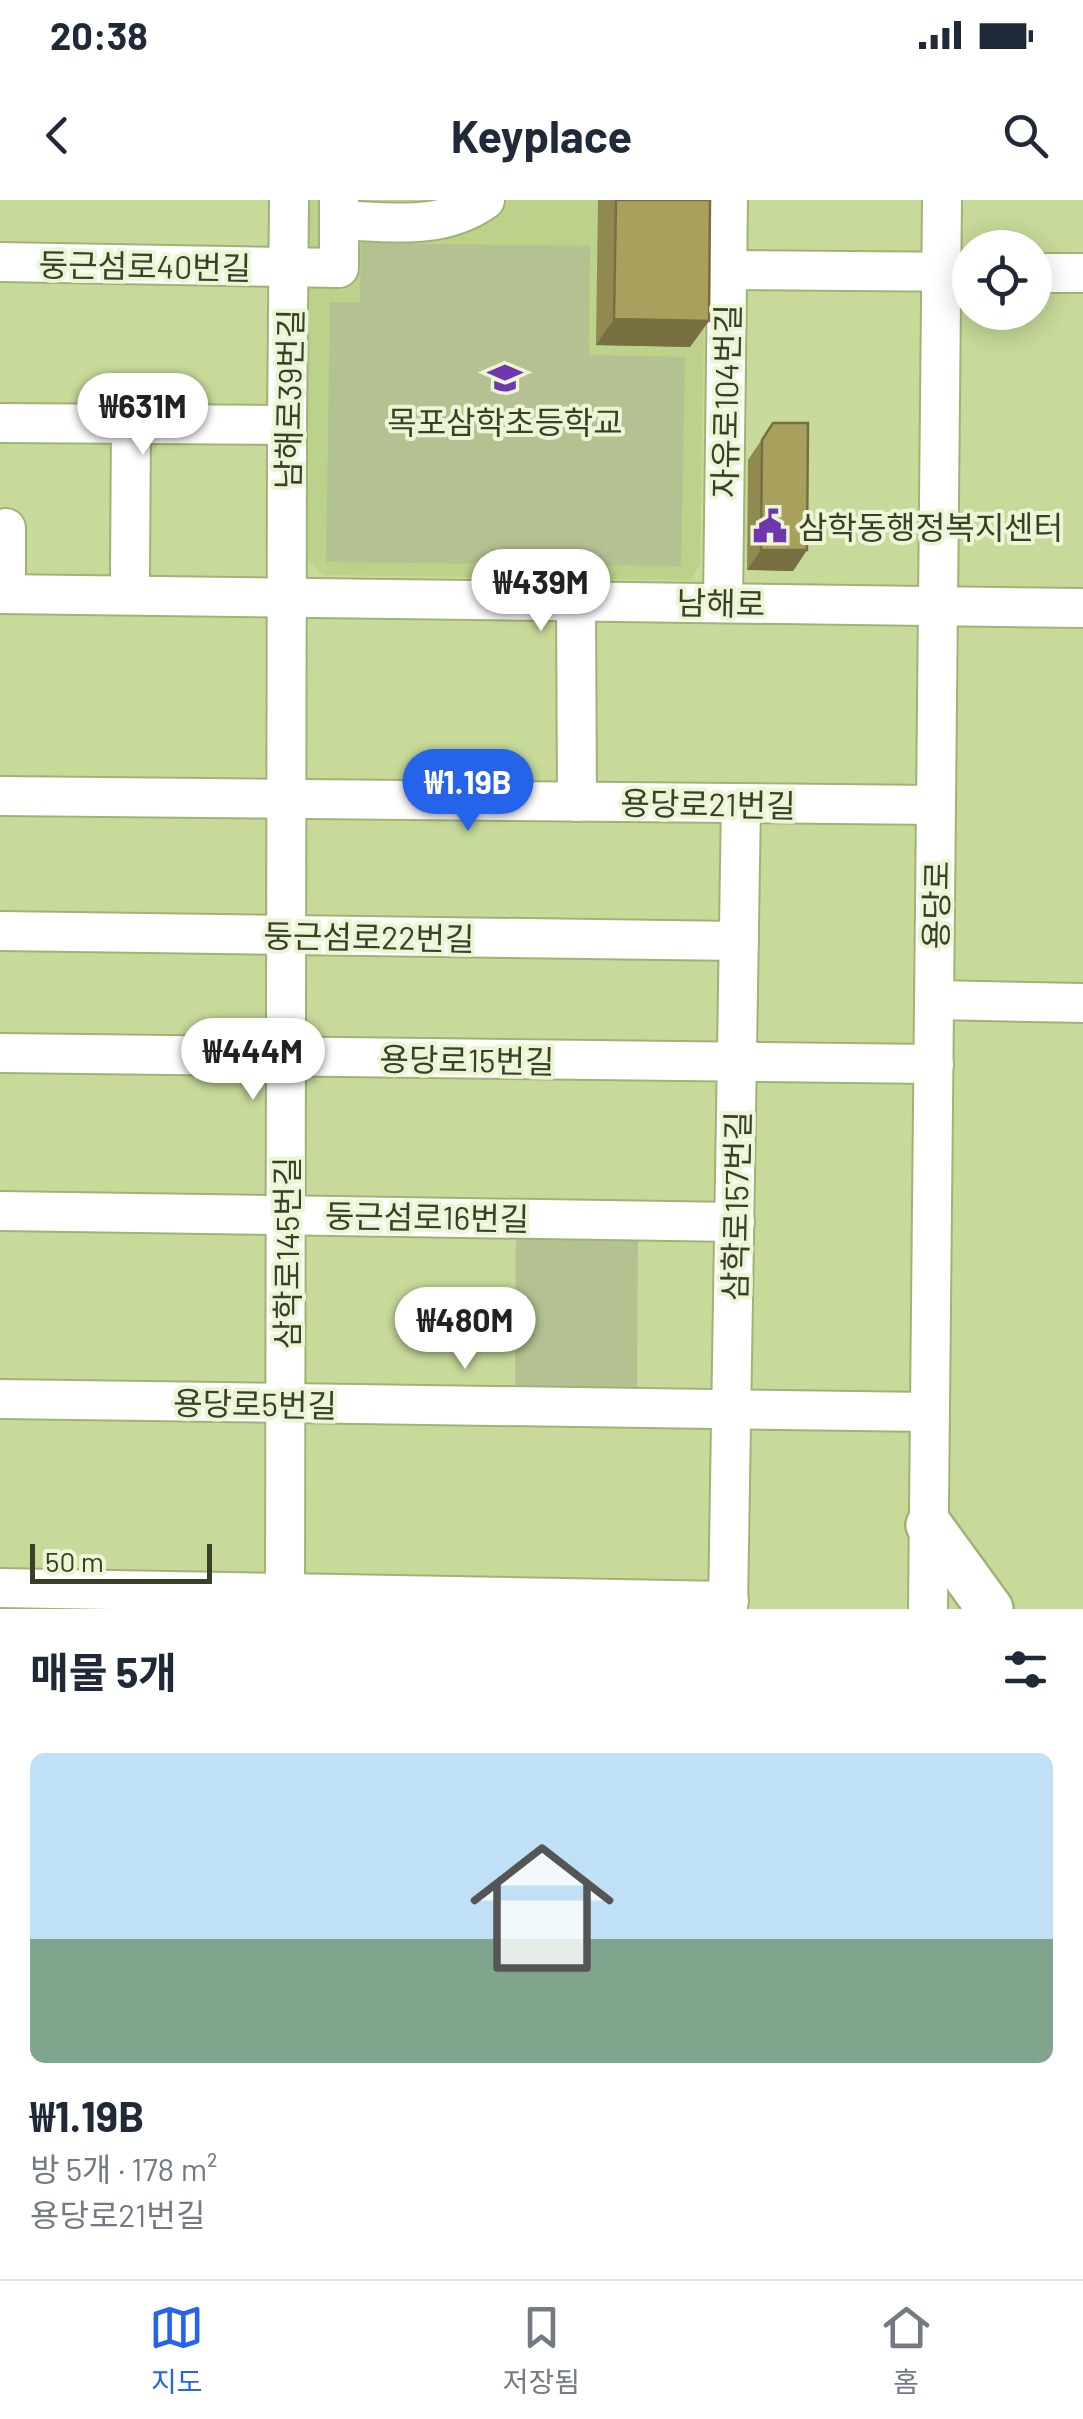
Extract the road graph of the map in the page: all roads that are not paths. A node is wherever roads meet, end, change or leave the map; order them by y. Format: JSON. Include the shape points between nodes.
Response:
{"nodes":[{"id":1,"x":289,"y":200,"type":"edge"},
{"id":2,"x":485,"y":200,"type":"edge"},
{"id":3,"x":728,"y":200,"type":"edge"},
{"id":4,"x":942,"y":200,"type":"edge"},
{"id":5,"x":339,"y":210,"type":"edge"},
{"id":6,"x":952,"y":251,"type":"edge"},
{"id":7,"x":0,"y":262,"type":"edge"},
{"id":8,"x":290,"y":268,"type":"junction"},
{"id":9,"x":727,"y":270,"type":"junction"},
{"id":10,"x":952,"y":272,"type":"edge"},
{"id":11,"x":1052,"y":272,"type":"edge"},
{"id":12,"x":1083,"y":273,"type":"edge"},
{"id":13,"x":953,"y":330,"type":"edge"},
{"id":14,"x":0,"y":423,"type":"edge"},
{"id":15,"x":131,"y":424,"type":"junction"},
{"id":16,"x":287,"y":424,"type":"junction"},
{"id":17,"x":6,"y":528,"type":"dead end"},
{"id":18,"x":130,"y":574,"type":"dead end"},
{"id":19,"x":3,"y":594,"type":"edge"},
{"id":20,"x":288,"y":598,"type":"junction"},
{"id":21,"x":576,"y":601,"type":"junction"},
{"id":22,"x":722,"y":602,"type":"junction"},
{"id":23,"x":938,"y":606,"type":"junction"},
{"id":24,"x":1083,"y":608,"type":"edge"},
{"id":25,"x":0,"y":796,"type":"edge"},
{"id":26,"x":287,"y":799,"type":"junction"},
{"id":27,"x":577,"y":802,"type":"junction"},
{"id":28,"x":741,"y":803,"type":"junction"},
{"id":29,"x":936,"y":805,"type":"junction"},
{"id":30,"x":0,"y":932,"type":"edge"},
{"id":31,"x":287,"y":935,"type":"junction"},
{"id":32,"x":739,"y":941,"type":"junction"},
{"id":33,"x":934,"y":1000,"type":"junction"},
{"id":34,"x":1083,"y":1003,"type":"edge"},
{"id":35,"x":0,"y":1054,"type":"edge"},
{"id":36,"x":286,"y":1057,"type":"junction"},
{"id":37,"x":737,"y":1062,"type":"junction"},
{"id":38,"x":934,"y":1064,"type":"junction"},
{"id":39,"x":0,"y":1211,"type":"edge"},
{"id":40,"x":286,"y":1214,"type":"junction"},
{"id":41,"x":734,"y":1222,"type":"junction"},
{"id":42,"x":0,"y":1399,"type":"edge"},
{"id":43,"x":286,"y":1403,"type":"junction"},
{"id":44,"x":732,"y":1409,"type":"junction"},
{"id":45,"x":930,"y":1412,"type":"junction"},
{"id":46,"x":929,"y":1525,"type":"junction"},
{"id":47,"x":0,"y":1588,"type":"edge"},
{"id":48,"x":286,"y":1601,"type":"edge"},
{"id":49,"x":728,"y":1605,"type":"edge"},
{"id":50,"x":928,"y":1609,"type":"edge"},
{"id":51,"x":990,"y":1609,"type":"edge"}],
"edges":[{"from":1,"to":8,"type":"street","name":"남해로39번길"},
{"from":2,"to":5,"type":"street","via":[[420,223]]},
{"from":3,"to":9,"type":"street","name":"자유로104번길"},
{"from":4,"to":6,"type":"street","name":"용당로"},
{"from":5,"to":8,"type":"street","name":"둥근섬로40번길","via":[[338,268]]},
{"from":7,"to":8,"type":"street","name":"둥근섬로40번길"},
{"from":8,"to":16,"type":"street","name":"남해로39번길"},
{"from":9,"to":10,"type":"street"},
{"from":9,"to":22,"type":"street","name":"자유로104번길"},
{"from":11,"to":12,"type":"street"},
{"from":13,"to":23,"type":"street","name":"용당로"},
{"from":14,"to":15,"type":"street"},
{"from":15,"to":16,"type":"street"},
{"from":15,"to":18,"type":"street"},
{"from":16,"to":20,"type":"street","name":"남해로39번길"},
{"from":17,"to":19,"type":"street"},
{"from":19,"to":20,"type":"street","name":"남해로"},
{"from":20,"to":21,"type":"street","name":"남해로"},
{"from":20,"to":26,"type":"street","name":"삼학로145번길"},
{"from":21,"to":22,"type":"street","name":"남해로"},
{"from":21,"to":27,"type":"street"},
{"from":22,"to":23,"type":"street","name":"남해로"},
{"from":23,"to":24,"type":"street","name":"남해로"},
{"from":23,"to":29,"type":"street","name":"용당로"},
{"from":25,"to":26,"type":"street","name":"용당로21번길"},
{"from":26,"to":27,"type":"street","name":"용당로21번길"},
{"from":26,"to":31,"type":"street","name":"삼학로145번길"},
{"from":27,"to":28,"type":"street","name":"용당로21번길"},
{"from":28,"to":29,"type":"street","name":"용당로21번길"},
{"from":28,"to":32,"type":"street","name":"삼학로157번길"},
{"from":29,"to":33,"type":"street","name":"용당로"},
{"from":30,"to":31,"type":"street","name":"둥근섬로22번길"},
{"from":31,"to":32,"type":"street","name":"둥근섬로22번길"},
{"from":31,"to":36,"type":"street","name":"삼학로145번길"},
{"from":32,"to":37,"type":"street","name":"삼학로157번길"},
{"from":33,"to":34,"type":"street"},
{"from":33,"to":38,"type":"street","name":"용당로"},
{"from":35,"to":36,"type":"street","name":"용당로15번길"},
{"from":36,"to":37,"type":"street","name":"용당로15번길"},
{"from":36,"to":40,"type":"street","name":"삼학로145번길"},
{"from":37,"to":38,"type":"street","name":"용당로15번길"},
{"from":37,"to":41,"type":"street","name":"삼학로157번길"},
{"from":38,"to":45,"type":"street","name":"용당로"},
{"from":39,"to":40,"type":"street","name":"둥근섬로16번길"},
{"from":40,"to":41,"type":"street","name":"둥근섬로16번길"},
{"from":40,"to":43,"type":"street","name":"삼학로145번길"},
{"from":41,"to":44,"type":"street","name":"삼학로157번길"},
{"from":42,"to":43,"type":"street","name":"용당로5번길"},
{"from":43,"to":44,"type":"street","name":"용당로5번길"},
{"from":43,"to":48,"type":"street","name":"삼학로145번길"},
{"from":44,"to":45,"type":"street","name":"용당로5번길"},
{"from":44,"to":49,"type":"street","name":"삼학로157번길"},
{"from":45,"to":46,"type":"street","name":"용당로"},
{"from":46,"to":50,"type":"street","name":"용당로"},
{"from":46,"to":51,"type":"main road"},
{"from":47,"to":48,"type":"street"},
{"from":48,"to":49,"type":"street"}]}
